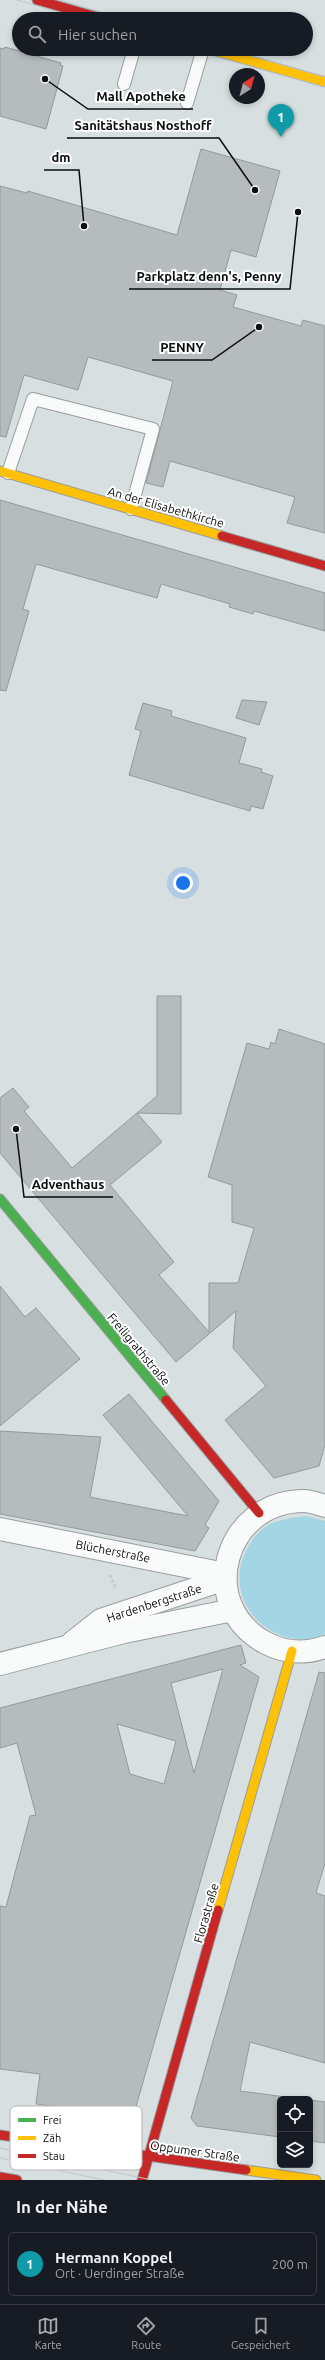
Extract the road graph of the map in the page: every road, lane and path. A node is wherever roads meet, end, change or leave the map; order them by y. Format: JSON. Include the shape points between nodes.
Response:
{"nodes":[{"id":1,"x":37,"y":0,"type":"edge"},
{"id":2,"x":79,"y":12,"type":"edge"},
{"id":3,"x":132,"y":56,"type":"edge"},
{"id":4,"x":201,"y":56,"type":"edge"},
{"id":5,"x":234,"y":56,"type":"edge"},
{"id":6,"x":325,"y":82,"type":"edge"},
{"id":7,"x":124,"y":84,"type":"dead end"},
{"id":8,"x":187,"y":103,"type":"dead end"},
{"id":9,"x":4,"y":472,"type":"edge"},
{"id":10,"x":131,"y":509,"type":"junction"},
{"id":11,"x":325,"y":566,"type":"edge"},
{"id":12,"x":0,"y":1199,"type":"edge"},
{"id":13,"x":325,"y":1506,"type":"edge"},
{"id":14,"x":259,"y":1513,"type":"junction"},
{"id":15,"x":0,"y":1529,"type":"edge"},
{"id":16,"x":101,"y":1548,"type":"junction"},
{"id":17,"x":225,"y":1577,"type":"junction"},
{"id":18,"x":233,"y":1610,"type":"junction"},
{"id":19,"x":122,"y":1614,"type":"junction"},
{"id":20,"x":67,"y":1647,"type":"junction"},
{"id":21,"x":325,"y":1647,"type":"edge"},
{"id":22,"x":292,"y":1651,"type":"junction"},
{"id":23,"x":0,"y":1664,"type":"edge"},
{"id":24,"x":0,"y":2134,"type":"edge"},
{"id":25,"x":10,"y":2136,"type":"edge"},
{"id":26,"x":142,"y":2156,"type":"edge"},
{"id":27,"x":149,"y":2157,"type":"junction"},
{"id":28,"x":0,"y":2178,"type":"edge"},
{"id":29,"x":18,"y":2180,"type":"edge"},
{"id":30,"x":142,"y":2180,"type":"edge"},
{"id":31,"x":316,"y":2180,"type":"edge"}],
"edges":[{"from":1,"to":2,"type":"street"},
{"from":3,"to":7,"type":"lane"},
{"from":4,"to":8,"type":"lane"},
{"from":5,"to":6,"type":"street"},
{"from":9,"to":10,"type":"street","name":"An der Elisabethkirche"},
{"from":9,"to":10,"type":"lane","via":[[33,399],[153,429]]},
{"from":10,"to":11,"type":"street","name":"An der Elisabethkirche"},
{"from":12,"to":14,"type":"street","name":"Freiligrathstraße"},
{"from":13,"to":14,"type":"street","via":[[305,1501],[281,1504]]},
{"from":14,"to":17,"type":"street","via":[[241,1530],[230,1551]]},
{"from":15,"to":16,"type":"street","name":"Blücherstraße"},
{"from":16,"to":17,"type":"street","name":"Blücherstraße"},
{"from":16,"to":19,"type":"path"},
{"from":17,"to":18,"type":"street"},
{"from":17,"to":19,"type":"street","name":"Hardenbergstraße"},
{"from":18,"to":20,"type":"street","name":"Hardenbergstraße","via":[[124,1632]]},
{"from":18,"to":22,"type":"street","via":[[243,1625],[257,1638],[274,1647]]},
{"from":19,"to":20,"type":"street","name":"Hardenbergstraße","via":[[101,1620]]},
{"from":20,"to":23,"type":"street","name":"Hardenbergstraße"},
{"from":21,"to":22,"type":"street","via":[[314,1651]]},
{"from":22,"to":27,"type":"street","name":"Florastraße"},
{"from":24,"to":25,"type":"street","name":"Oppumer Straße"},
{"from":26,"to":27,"type":"street","name":"Oppumer Straße"},
{"from":27,"to":30,"type":"street","name":"Florastraße"},
{"from":27,"to":31,"type":"street","name":"Oppumer Straße"},
{"from":28,"to":29,"type":"street"}]}
